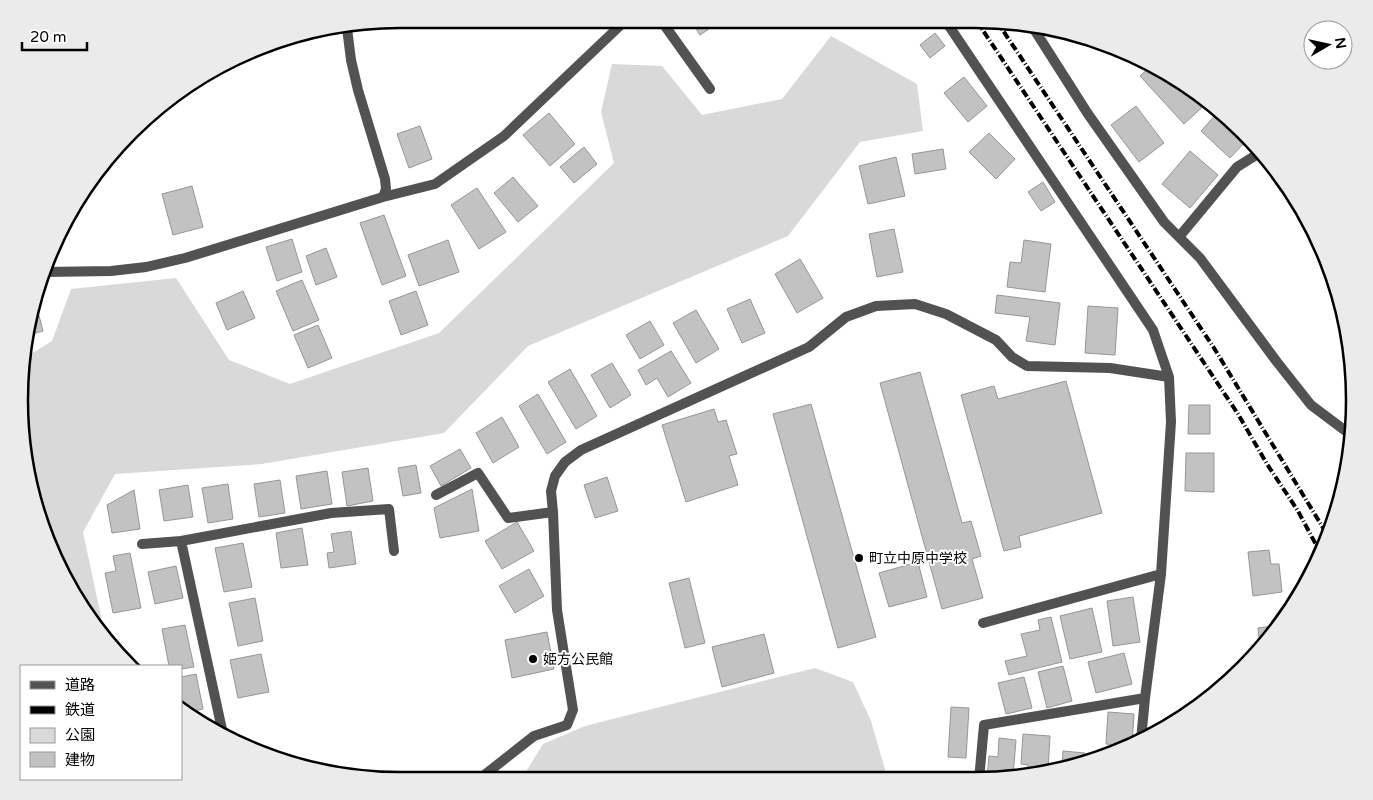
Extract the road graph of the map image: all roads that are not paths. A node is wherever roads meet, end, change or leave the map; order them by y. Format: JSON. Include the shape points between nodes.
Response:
{"nodes":[{"id":1,"x":619,"y":27,"type":"edge"},
{"id":2,"x":666,"y":27,"type":"edge"},
{"id":3,"x":950,"y":27,"type":"edge"},
{"id":4,"x":347,"y":32,"type":"edge"},
{"id":5,"x":1037,"y":33,"type":"edge"},
{"id":6,"x":710,"y":89,"type":"dead end"},
{"id":7,"x":1255,"y":156,"type":"edge"},
{"id":8,"x":383,"y":197,"type":"junction"},
{"id":9,"x":1179,"y":237,"type":"junction"},
{"id":10,"x":50,"y":272,"type":"edge"},
{"id":11,"x":1169,"y":377,"type":"junction"},
{"id":12,"x":1344,"y":430,"type":"edge"},
{"id":13,"x":436,"y":496,"type":"dead end"},
{"id":14,"x":553,"y":512,"type":"junction"},
{"id":15,"x":181,"y":541,"type":"junction"},
{"id":16,"x":142,"y":544,"type":"dead end"},
{"id":17,"x":394,"y":551,"type":"dead end"},
{"id":18,"x":1161,"y":574,"type":"junction"},
{"id":19,"x":984,"y":623,"type":"dead end"},
{"id":20,"x":1145,"y":698,"type":"junction"},
{"id":21,"x":221,"y":727,"type":"edge"},
{"id":22,"x":1142,"y":732,"type":"edge"},
{"id":23,"x":488,"y":772,"type":"edge"},
{"id":24,"x":980,"y":772,"type":"edge"}],
"edges":[{"from":1,"to":8,"type":"street","via":[[504,136],[435,184]]},
{"from":2,"to":6,"type":"street"},
{"from":3,"to":11,"type":"street","via":[[1153,330]]},
{"from":4,"to":8,"type":"street","via":[[358,90],[385,179]]},
{"from":5,"to":9,"type":"street","via":[[1094,122],[1164,222]]},
{"from":7,"to":9,"type":"street","via":[[1237,167]]},
{"from":8,"to":10,"type":"street","via":[[165,263],[111,271]]},
{"from":9,"to":12,"type":"street","via":[[1200,258],[1311,405]]},
{"from":11,"to":14,"type":"street","via":[[1110,368],[1027,366],[1012,357],[996,340],[946,314],[915,304],[876,306],[846,317],[809,347],[582,450],[565,462],[555,476],[551,492]]},
{"from":11,"to":18,"type":"street","via":[[1171,422]]},
{"from":13,"to":14,"type":"street","via":[[478,473],[508,518]]},
{"from":14,"to":23,"type":"street","via":[[557,610],[573,710],[567,725],[534,736]]},
{"from":15,"to":16,"type":"street"},
{"from":15,"to":17,"type":"street","via":[[330,513],[389,508]]},
{"from":15,"to":21,"type":"street"},
{"from":18,"to":19,"type":"street"},
{"from":18,"to":20,"type":"street"},
{"from":20,"to":22,"type":"street"},
{"from":20,"to":24,"type":"street","via":[[984,725]]}]}
